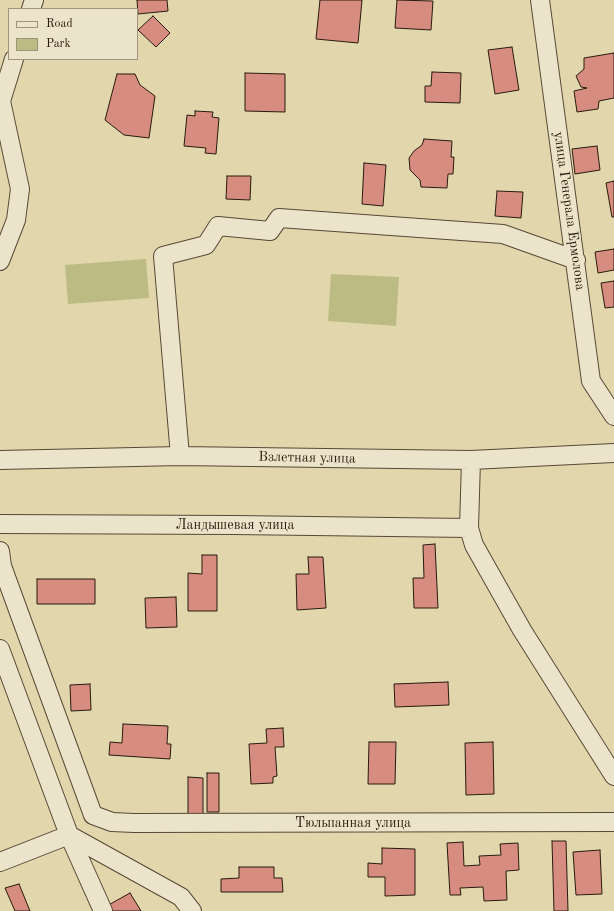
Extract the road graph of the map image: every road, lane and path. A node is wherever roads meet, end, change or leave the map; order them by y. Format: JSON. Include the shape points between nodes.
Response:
{"nodes":[{"id":1,"x":540,"y":0,"type":"edge"},
{"id":2,"x":14,"y":60,"type":"edge"},
{"id":3,"x":576,"y":260,"type":"junction"},
{"id":4,"x":0,"y":261,"type":"edge"},
{"id":5,"x":614,"y":416,"type":"edge"},
{"id":6,"x":614,"y":453,"type":"edge"},
{"id":7,"x":180,"y":456,"type":"junction"},
{"id":8,"x":0,"y":460,"type":"edge"},
{"id":9,"x":471,"y":460,"type":"junction"},
{"id":10,"x":0,"y":524,"type":"edge"},
{"id":11,"x":469,"y":528,"type":"junction"},
{"id":12,"x":0,"y":552,"type":"edge"},
{"id":13,"x":0,"y":649,"type":"edge"},
{"id":14,"x":614,"y":776,"type":"edge"},
{"id":15,"x":614,"y":822,"type":"edge"},
{"id":16,"x":69,"y":835,"type":"junction"},
{"id":17,"x":0,"y":862,"type":"edge"},
{"id":18,"x":103,"y":911,"type":"edge"},
{"id":19,"x":192,"y":911,"type":"edge"}],
"edges":[{"from":1,"to":3,"type":"street","name":"улица Генерала Ермолова"},
{"from":2,"to":4,"type":"street","via":[[1,101],[20,188],[16,220]]},
{"from":3,"to":5,"type":"street","name":"улица Генерала Ермолова","via":[[592,381]]},
{"from":3,"to":7,"type":"street","via":[[503,234],[279,218],[270,231],[218,226],[206,245],[163,256]]},
{"from":6,"to":9,"type":"street","name":"Взлетная улица"},
{"from":7,"to":8,"type":"street","name":"Взлетная улица"},
{"from":7,"to":9,"type":"street","name":"Взлетная улица"},
{"from":9,"to":11,"type":"street"},
{"from":10,"to":11,"type":"street","name":"Ландышевая улица"},
{"from":11,"to":14,"type":"street","via":[[474,545],[522,630]]},
{"from":12,"to":15,"type":"street","name":"Тюльпанная улица","via":[[2,566],[93,815],[112,822],[134,823]]},
{"from":13,"to":16,"type":"street"},
{"from":16,"to":17,"type":"street"},
{"from":16,"to":18,"type":"street"},
{"from":16,"to":19,"type":"street","via":[[181,897]]}]}
